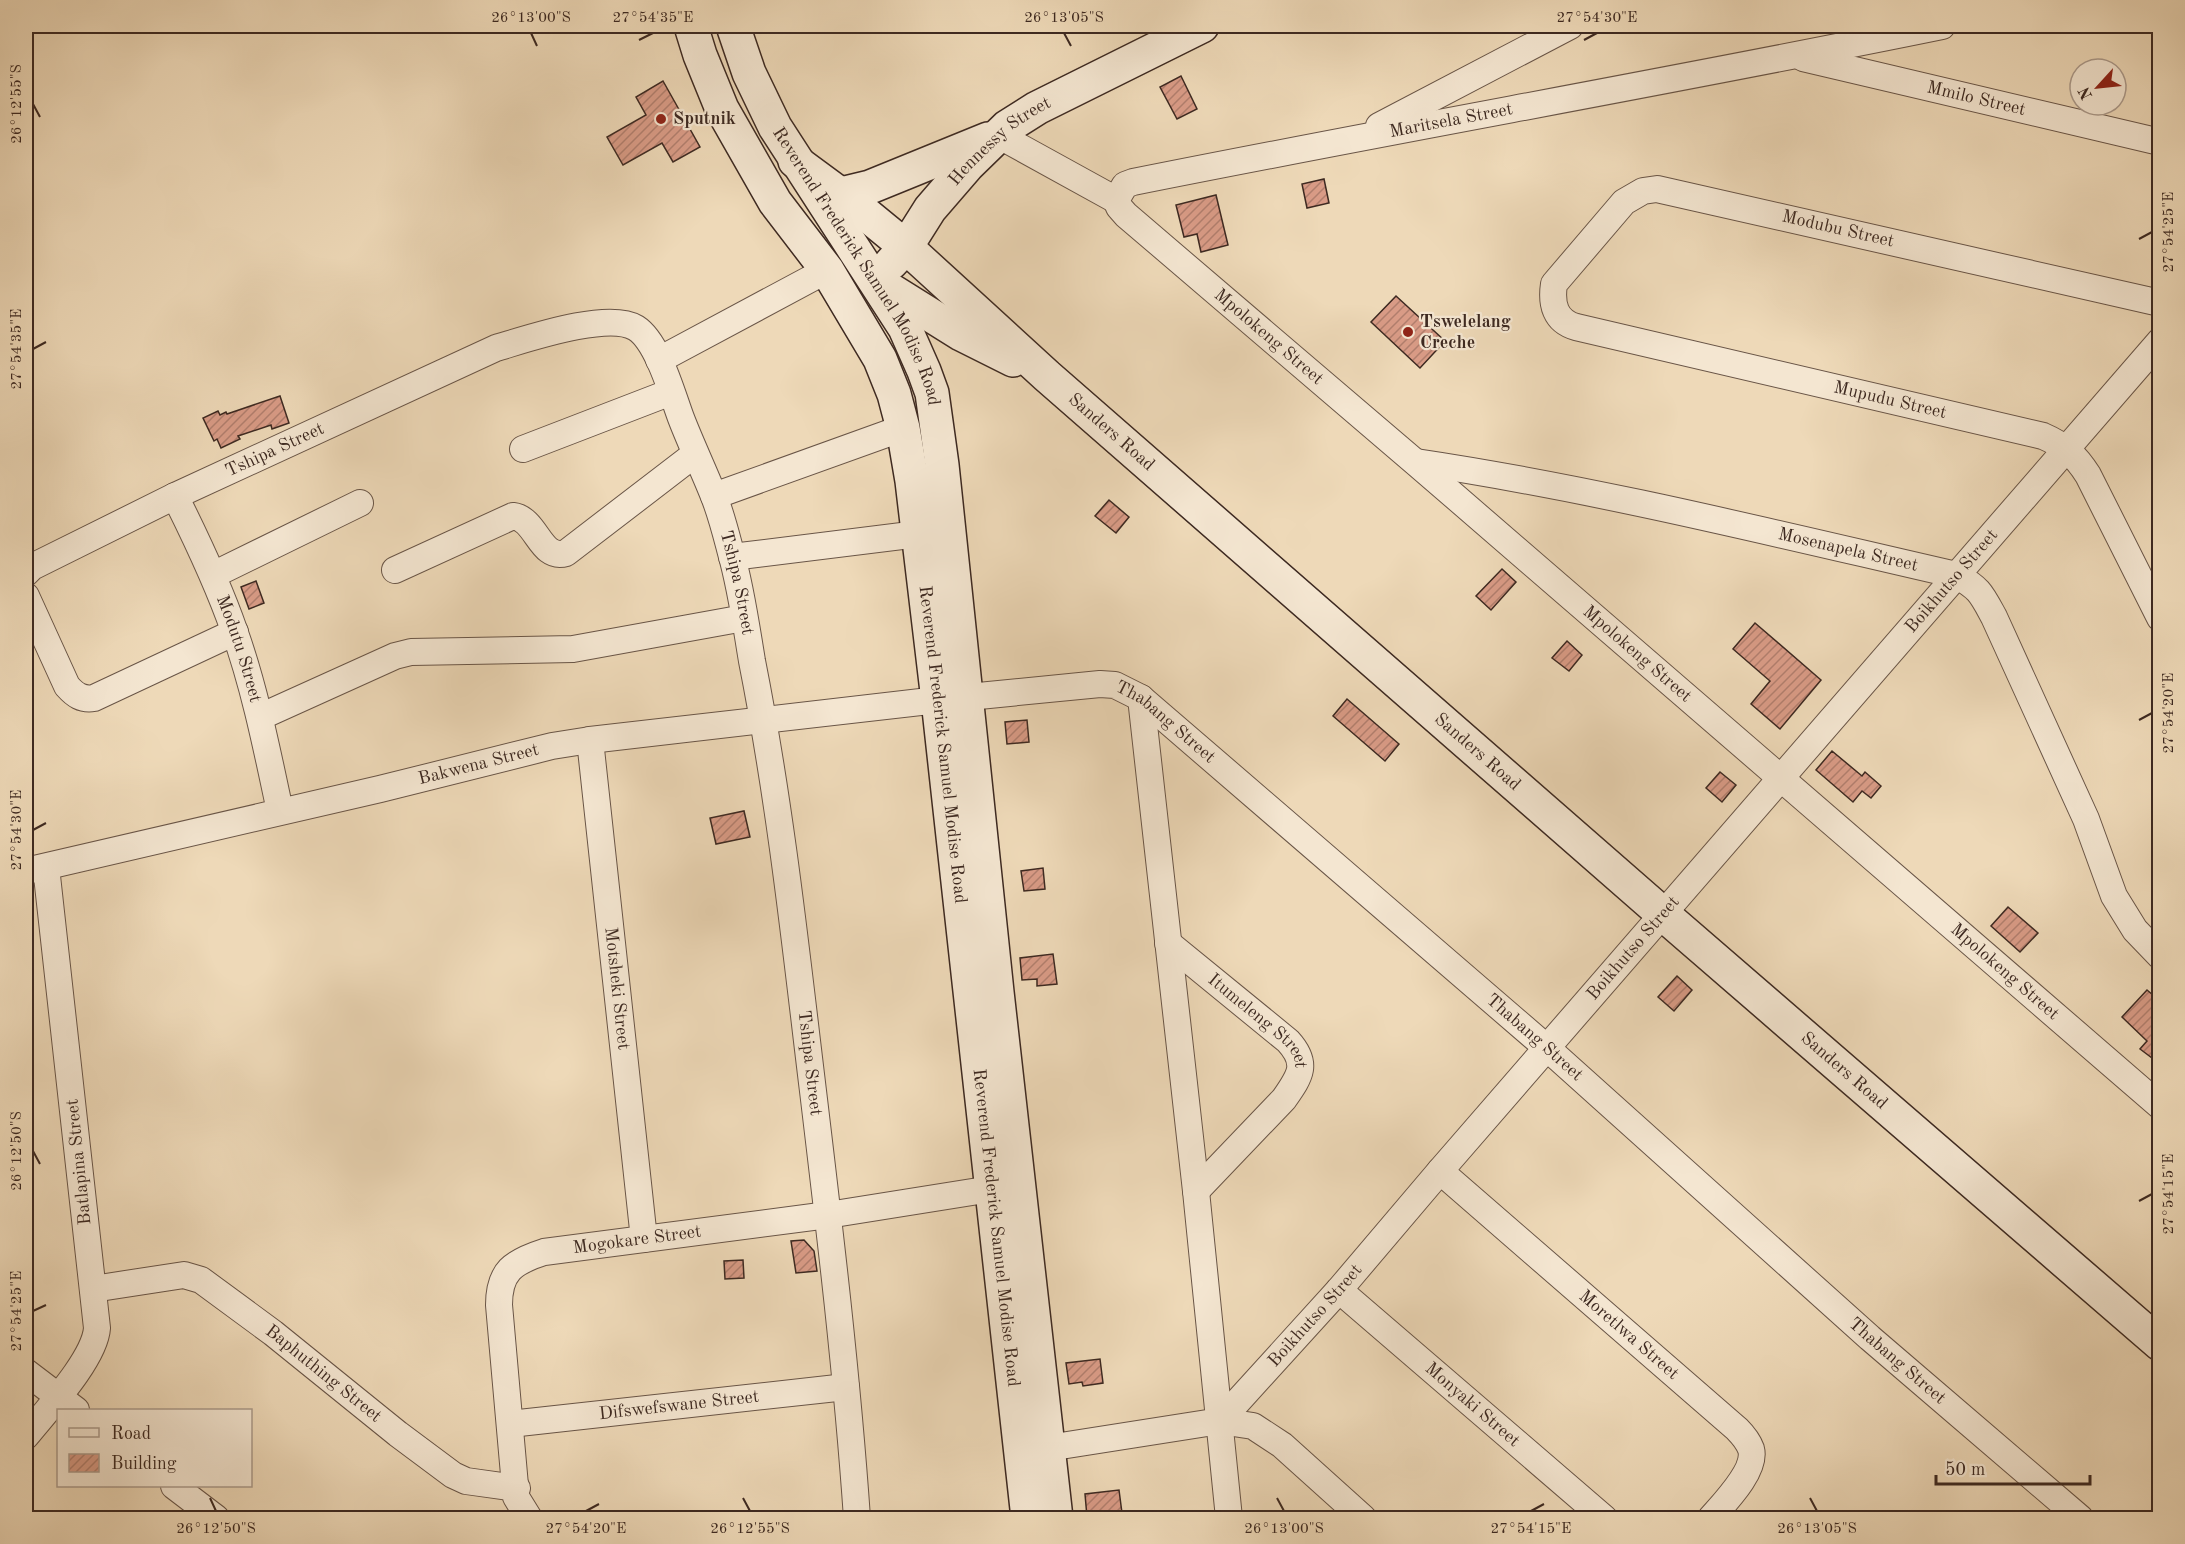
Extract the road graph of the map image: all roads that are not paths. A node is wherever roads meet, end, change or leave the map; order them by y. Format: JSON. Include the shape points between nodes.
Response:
{"nodes":[{"id":1,"x":691,"y":26,"type":"edge"},
{"id":2,"x":733,"y":26,"type":"edge"},
{"id":3,"x":1202,"y":26,"type":"edge"},
{"id":4,"x":1570,"y":26,"type":"edge"},
{"id":5,"x":1942,"y":26,"type":"edge"},
{"id":6,"x":1794,"y":56,"type":"junction"},
{"id":7,"x":998,"y":135,"type":"junction"},
{"id":8,"x":1365,"y":135,"type":"junction"},
{"id":9,"x":2160,"y":142,"type":"edge"},
{"id":10,"x":795,"y":161,"type":"junction"},
{"id":11,"x":841,"y":194,"type":"junction"},
{"id":12,"x":1116,"y":200,"type":"junction"},
{"id":13,"x":906,"y":247,"type":"junction"},
{"id":14,"x":827,"y":270,"type":"junction"},
{"id":15,"x":871,"y":277,"type":"junction"},
{"id":16,"x":1554,"y":284,"type":"joint"},
{"id":17,"x":2160,"y":303,"type":"edge"},
{"id":18,"x":2160,"y":341,"type":"edge"},
{"id":19,"x":981,"y":344,"type":"junction"},
{"id":20,"x":659,"y":360,"type":"junction"},
{"id":21,"x":1047,"y":376,"type":"junction"},
{"id":22,"x":928,"y":382,"type":"junction"},
{"id":23,"x":672,"y":392,"type":"junction"},
{"id":24,"x":903,"y":428,"type":"junction"},
{"id":25,"x":2067,"y":448,"type":"junction"},
{"id":26,"x":524,"y":449,"type":"dead end"},
{"id":27,"x":695,"y":454,"type":"junction"},
{"id":28,"x":1415,"y":462,"type":"junction"},
{"id":29,"x":714,"y":495,"type":"junction"},
{"id":30,"x":175,"y":496,"type":"junction"},
{"id":31,"x":360,"y":503,"type":"dead end"},
{"id":32,"x":918,"y":534,"type":"junction"},
{"id":33,"x":732,"y":557,"type":"junction"},
{"id":34,"x":395,"y":570,"type":"dead end"},
{"id":35,"x":26,"y":573,"type":"edge"},
{"id":36,"x":213,"y":575,"type":"junction"},
{"id":37,"x":1956,"y":575,"type":"junction"},
{"id":38,"x":26,"y":596,"type":"edge"},
{"id":39,"x":744,"y":618,"type":"junction"},
{"id":40,"x":2160,"y":618,"type":"edge"},
{"id":41,"x":235,"y":632,"type":"junction"},
{"id":42,"x":1141,"y":698,"type":"junction"},
{"id":43,"x":953,"y":699,"type":"junction"},
{"id":44,"x":260,"y":717,"type":"junction"},
{"id":45,"x":764,"y":720,"type":"junction"},
{"id":46,"x":590,"y":740,"type":"junction"},
{"id":47,"x":1780,"y":777,"type":"junction"},
{"id":48,"x":280,"y":812,"type":"junction"},
{"id":49,"x":36,"y":869,"type":"edge"},
{"id":50,"x":1664,"y":915,"type":"junction"},
{"id":51,"x":1168,"y":943,"type":"junction"},
{"id":52,"x":2160,"y":956,"type":"edge"},
{"id":53,"x":1546,"y":1048,"type":"junction"},
{"id":54,"x":2160,"y":1106,"type":"edge"},
{"id":55,"x":1440,"y":1171,"type":"junction"},
{"id":56,"x":991,"y":1189,"type":"junction"},
{"id":57,"x":1196,"y":1191,"type":"junction"},
{"id":58,"x":828,"y":1215,"type":"junction"},
{"id":59,"x":644,"y":1239,"type":"junction"},
{"id":60,"x":93,"y":1289,"type":"junction"},
{"id":61,"x":1339,"y":1290,"type":"junction"},
{"id":62,"x":2160,"y":1344,"type":"edge"},
{"id":63,"x":26,"y":1372,"type":"edge"},
{"id":64,"x":846,"y":1387,"type":"junction"},
{"id":65,"x":67,"y":1404,"type":"edge"},
{"id":66,"x":57,"y":1412,"type":"edge"},
{"id":67,"x":1220,"y":1421,"type":"junction"},
{"id":68,"x":510,"y":1424,"type":"junction"},
{"id":69,"x":26,"y":1436,"type":"edge"},
{"id":70,"x":1048,"y":1448,"type":"junction"},
{"id":71,"x":177,"y":1487,"type":"edge"},
{"id":72,"x":517,"y":1488,"type":"junction"},
{"id":73,"x":216,"y":1518,"type":"edge"},
{"id":74,"x":529,"y":1518,"type":"edge"},
{"id":75,"x":857,"y":1518,"type":"edge"},
{"id":76,"x":1028,"y":1518,"type":"edge"},
{"id":77,"x":1056,"y":1518,"type":"edge"},
{"id":78,"x":1229,"y":1518,"type":"edge"},
{"id":79,"x":1363,"y":1518,"type":"edge"},
{"id":80,"x":1604,"y":1518,"type":"edge"},
{"id":81,"x":1711,"y":1518,"type":"edge"},
{"id":82,"x":2080,"y":1518,"type":"edge"}],
"edges":[{"from":1,"to":14,"type":"main road","name":"Reverend Frederick Samuel Modise Road","via":[[722,109],[775,202]]},
{"from":2,"to":10,"type":"main road","name":"Reverend Frederick Samuel Modise Road","via":[[760,99]]},
{"from":3,"to":7,"type":"main road","name":"Hennessy Street","via":[[1037,108]]},
{"from":4,"to":8,"type":"street"},
{"from":5,"to":6,"type":"street","name":"Maritsela Street"},
{"from":6,"to":8,"type":"street","name":"Maritsela Street"},
{"from":6,"to":9,"type":"street","name":"Mmilo Street"},
{"from":7,"to":11,"type":"main road","via":[[870,187]]},
{"from":7,"to":12,"type":"street"},
{"from":7,"to":13,"type":"main road","name":"Hennessy Street","via":[[930,209]]},
{"from":8,"to":12,"type":"street","name":"Maritsela Street","via":[[1133,182],[1125,185]]},
{"from":10,"to":11,"type":"main road","name":"Sanders Road"},
{"from":10,"to":15,"type":"main road","name":"Reverend Frederick Samuel Modise Road"},
{"from":11,"to":13,"type":"main road","name":"Sanders Road"},
{"from":12,"to":28,"type":"street","name":"Mpolokeng Street","via":[[1135,222]]},
{"from":13,"to":15,"type":"main road","name":"Hennessy Street"},
{"from":13,"to":21,"type":"main road","name":"Sanders Road"},
{"from":14,"to":15,"type":"main road"},
{"from":14,"to":20,"type":"street"},
{"from":14,"to":24,"type":"main road","name":"Reverend Frederick Samuel Modise Road","via":[[880,359]]},
{"from":15,"to":19,"type":"main road"},
{"from":15,"to":22,"type":"main road","name":"Reverend Frederick Samuel Modise Road","via":[[905,328]]},
{"from":16,"to":17,"type":"street","name":"Modubu Street","via":[[1624,202],[1643,191],[1657,189]]},
{"from":16,"to":25,"type":"street","name":"Mupudu Street","via":[[1556,310],[1568,325],[2043,436]]},
{"from":18,"to":25,"type":"street","name":"Boikhutso Street"},
{"from":19,"to":21,"type":"main road"},
{"from":19,"to":22,"type":"main road","via":[[951,353]]},
{"from":20,"to":23,"type":"street","name":"Tshipa Street"},
{"from":20,"to":30,"type":"street","name":"Tshipa Street","via":[[646,336],[622,323],[595,323],[539,335],[496,348]]},
{"from":21,"to":50,"type":"main road","name":"Sanders Road"},
{"from":22,"to":43,"type":"main road","name":"Reverend Frederick Samuel Modise Road","via":[[942,465]]},
{"from":23,"to":26,"type":"street"},
{"from":23,"to":27,"type":"street","name":"Tshipa Street"},
{"from":24,"to":29,"type":"street"},
{"from":24,"to":32,"type":"main road","name":"Reverend Frederick Samuel Modise Road"},
{"from":25,"to":37,"type":"street","name":"Boikhutso Street"},
{"from":25,"to":40,"type":"street","name":"Mupudu Street","via":[[2088,476]]},
{"from":27,"to":29,"type":"street","name":"Tshipa Street"},
{"from":27,"to":34,"type":"street","via":[[566,553],[550,552],[526,521],[513,516]]},
{"from":28,"to":37,"type":"street","name":"Mosenapela Street","via":[[1503,475]]},
{"from":28,"to":47,"type":"street","name":"Mpolokeng Street"},
{"from":29,"to":33,"type":"street","name":"Tshipa Street"},
{"from":30,"to":35,"type":"street","name":"Tshipa Street"},
{"from":30,"to":36,"type":"street","name":"Modutu Street"},
{"from":31,"to":36,"type":"street"},
{"from":32,"to":33,"type":"street"},
{"from":32,"to":43,"type":"main road","name":"Reverend Frederick Samuel Modise Road"},
{"from":33,"to":39,"type":"street","name":"Tshipa Street"},
{"from":36,"to":41,"type":"street","name":"Modutu Street"},
{"from":37,"to":47,"type":"street","name":"Boikhutso Street"},
{"from":37,"to":52,"type":"street","name":"Mosenapela Street","via":[[1980,591],[2086,819],[2114,896],[2135,930]]},
{"from":38,"to":41,"type":"street","via":[[68,686],[87,699]]},
{"from":39,"to":44,"type":"street","via":[[573,649],[411,652]]},
{"from":39,"to":45,"type":"street","name":"Tshipa Street"},
{"from":41,"to":44,"type":"street","name":"Modutu Street"},
{"from":42,"to":43,"type":"street","name":"Thabang Street","via":[[1115,685],[1100,684]]},
{"from":42,"to":51,"type":"street","name":"Itumeleng Street"},
{"from":42,"to":53,"type":"street","name":"Thabang Street"},
{"from":43,"to":45,"type":"street","name":"Bakwena Street"},
{"from":43,"to":56,"type":"main road","name":"Reverend Frederick Samuel Modise Road"},
{"from":43,"to":70,"type":"main road","name":"Reverend Frederick Samuel Modise Road","via":[[997,992]]},
{"from":44,"to":48,"type":"street","name":"Modutu Street"},
{"from":45,"to":46,"type":"street","name":"Bakwena Street"},
{"from":45,"to":58,"type":"street","name":"Tshipa Street"},
{"from":46,"to":48,"type":"street","name":"Bakwena Street","via":[[506,756]]},
{"from":46,"to":59,"type":"street","name":"Motsheki Street"},
{"from":47,"to":50,"type":"street","name":"Boikhutso Street"},
{"from":47,"to":54,"type":"street","name":"Mpolokeng Street"},
{"from":48,"to":49,"type":"street","name":"Bakwena Street"},
{"from":49,"to":60,"type":"street","name":"Batlapina Street"},
{"from":50,"to":53,"type":"street","name":"Boikhutso Street"},
{"from":50,"to":62,"type":"main road","name":"Sanders Road"},
{"from":51,"to":57,"type":"street","name":"Itumeleng Street"},
{"from":51,"to":57,"type":"street","name":"Itumeleng Street","via":[[1288,1041],[1302,1066],[1284,1099]]},
{"from":53,"to":55,"type":"street","name":"Boikhutso Street"},
{"from":53,"to":82,"type":"street","name":"Thabang Street"},
{"from":55,"to":61,"type":"street","name":"Boikhutso Street"},
{"from":55,"to":81,"type":"street","name":"Moretlwa Street","via":[[1746,1439],[1752,1457],[1749,1467]]},
{"from":56,"to":58,"type":"street","name":"Mogokare Street"},
{"from":56,"to":76,"type":"main road","name":"Reverend Frederick Samuel Modise Road"},
{"from":57,"to":67,"type":"street","name":"Itumeleng Street"},
{"from":58,"to":59,"type":"street","name":"Mogokare Street"},
{"from":58,"to":64,"type":"street","name":"Tshipa Street"},
{"from":59,"to":68,"type":"street","name":"Mogokare Street","via":[[544,1252],[514,1263],[499,1289]]},
{"from":60,"to":65,"type":"street","name":"Batlapina Street","via":[[95,1339]]},
{"from":60,"to":72,"type":"street","name":"Baphuthing Street","via":[[184,1275],[201,1280],[453,1475],[466,1481]]},
{"from":61,"to":67,"type":"street","name":"Boikhutso Street"},
{"from":61,"to":80,"type":"street","name":"Monyaki Street"},
{"from":63,"to":65,"type":"street"},
{"from":64,"to":68,"type":"street","name":"Difswefswane Street"},
{"from":64,"to":75,"type":"street","name":"Tshipa Street"},
{"from":66,"to":69,"type":"street","name":"Batlapina Street"},
{"from":67,"to":70,"type":"street"},
{"from":67,"to":78,"type":"street","name":"Itumeleng Street"},
{"from":67,"to":79,"type":"street","via":[[1263,1431]]},
{"from":68,"to":72,"type":"street","name":"Mogokare Street"},
{"from":70,"to":77,"type":"main road","name":"Reverend Frederick Samuel Modise Road"},
{"from":71,"to":73,"type":"street"},
{"from":72,"to":74,"type":"street","via":[[516,1497]]}]}
